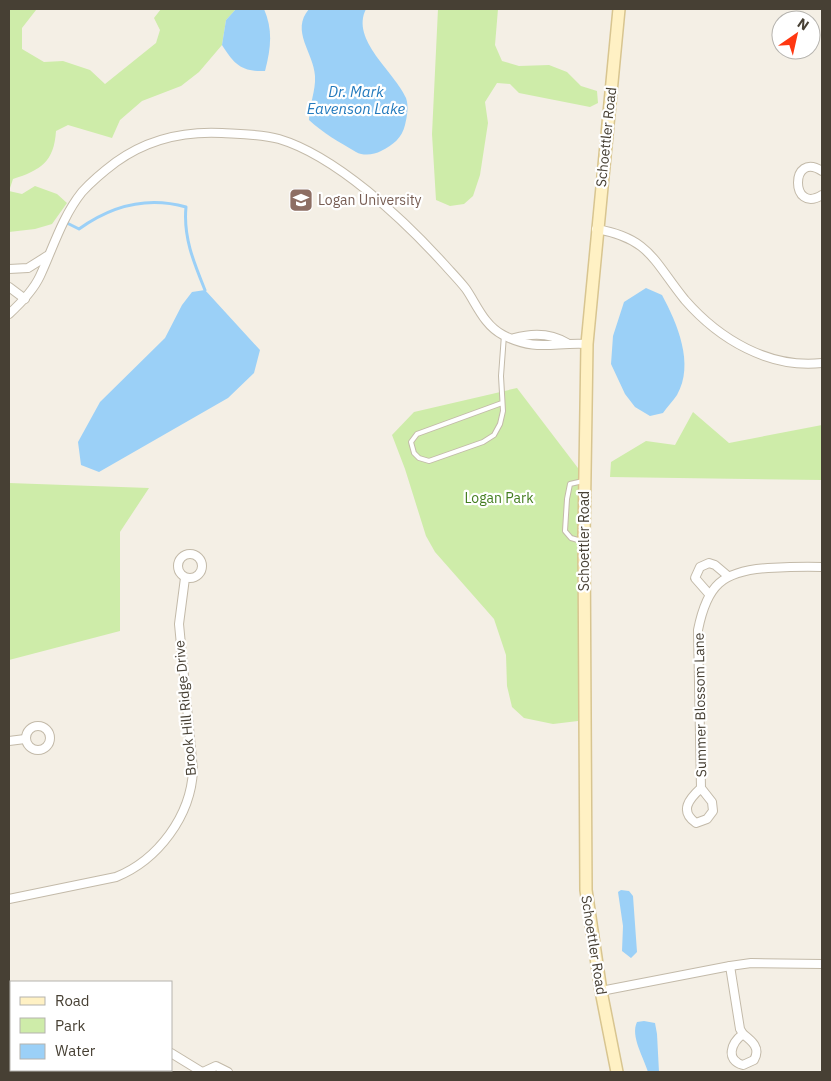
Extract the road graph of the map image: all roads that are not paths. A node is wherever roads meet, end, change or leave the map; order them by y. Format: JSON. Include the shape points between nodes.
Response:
{"nodes":[{"id":1,"x":619,"y":9,"type":"edge"},
{"id":2,"x":822,"y":170,"type":"edge"},
{"id":3,"x":822,"y":195,"type":"edge"},
{"id":4,"x":596,"y":229,"type":"junction"},
{"id":5,"x":47,"y":256,"type":"junction"},
{"id":6,"x":9,"y":269,"type":"edge"},
{"id":7,"x":9,"y":287,"type":"edge"},
{"id":8,"x":25,"y":299,"type":"junction"},
{"id":9,"x":9,"y":314,"type":"edge"},
{"id":10,"x":504,"y":335,"type":"junction"},
{"id":11,"x":587,"y":344,"type":"junction"},
{"id":12,"x":822,"y":363,"type":"edge"},
{"id":13,"x":502,"y":403,"type":"junction"},
{"id":14,"x":585,"y":481,"type":"junction"},
{"id":15,"x":584,"y":537,"type":"junction"},
{"id":16,"x":822,"y":567,"type":"edge"},
{"id":17,"x":728,"y":576,"type":"junction"},
{"id":18,"x":185,"y":578,"type":"dead end"},
{"id":19,"x":709,"y":594,"type":"junction"},
{"id":20,"x":25,"y":739,"type":"dead end"},
{"id":21,"x":9,"y":741,"type":"edge"},
{"id":22,"x":701,"y":788,"type":"junction"},
{"id":23,"x":9,"y":899,"type":"edge"},
{"id":24,"x":822,"y":964,"type":"edge"},
{"id":25,"x":730,"y":966,"type":"junction"},
{"id":26,"x":601,"y":991,"type":"junction"},
{"id":27,"x":743,"y":1034,"type":"dead end"},
{"id":28,"x":172,"y":1054,"type":"edge"},
{"id":29,"x":202,"y":1072,"type":"edge"},
{"id":30,"x":228,"y":1072,"type":"edge"},
{"id":31,"x":617,"y":1072,"type":"edge"}],
"edges":[{"from":1,"to":4,"type":"street","name":"Schoettler Road"},
{"from":2,"to":3,"type":"street","via":[[814,167],[804,169],[796,182],[804,196],[814,198]]},
{"from":4,"to":11,"type":"street","name":"Schoettler Road"},
{"from":4,"to":12,"type":"street","via":[[617,232],[640,244],[703,320],[729,339],[769,357],[795,363]]},
{"from":5,"to":6,"type":"street","via":[[28,268]]},
{"from":5,"to":8,"type":"street","via":[[40,277]]},
{"from":5,"to":10,"type":"street","via":[[81,193],[128,153],[173,135],[190,132],[279,140],[332,164],[381,203],[441,261],[465,288],[490,326]]},
{"from":7,"to":8,"type":"street"},
{"from":8,"to":9,"type":"street"},
{"from":10,"to":11,"type":"street","via":[[514,338],[556,336],[567,343]]},
{"from":10,"to":13,"type":"lane"},
{"from":11,"to":14,"type":"street","name":"Schoettler Road"},
{"from":13,"to":13,"type":"lane","via":[[417,434],[411,442],[414,453],[429,460],[489,440],[500,424]]},
{"from":14,"to":15,"type":"street","name":"Schoettler Road"},
{"from":14,"to":15,"type":"lane","via":[[570,484],[565,531],[571,538],[578,540]]},
{"from":15,"to":26,"type":"street","name":"Schoettler Road","via":[[586,890]]},
{"from":16,"to":17,"type":"street","name":"Summer Blossom Lane","via":[[743,570]]},
{"from":17,"to":19,"type":"street","name":"Summer Blossom Lane"},
{"from":17,"to":19,"type":"street","via":[[709,563],[700,567],[695,578]]},
{"from":18,"to":23,"type":"street","name":"Brook Hill Ridge Drive","via":[[179,624],[192,770],[190,791],[179,818],[161,846],[127,873]]},
{"from":19,"to":22,"type":"street","name":"Summer Blossom Lane","via":[[698,630]]},
{"from":20,"to":21,"type":"street"},
{"from":22,"to":22,"type":"street","name":"Summer Blossom Lane","via":[[687,805],[687,814],[696,823],[707,819],[713,811],[712,802]]},
{"from":24,"to":25,"type":"street","via":[[751,963]]},
{"from":25,"to":26,"type":"street"},
{"from":25,"to":27,"type":"street"},
{"from":26,"to":31,"type":"street","name":"Schoettler Road"},
{"from":28,"to":29,"type":"street"},
{"from":29,"to":30,"type":"street","via":[[216,1066]]}]}
